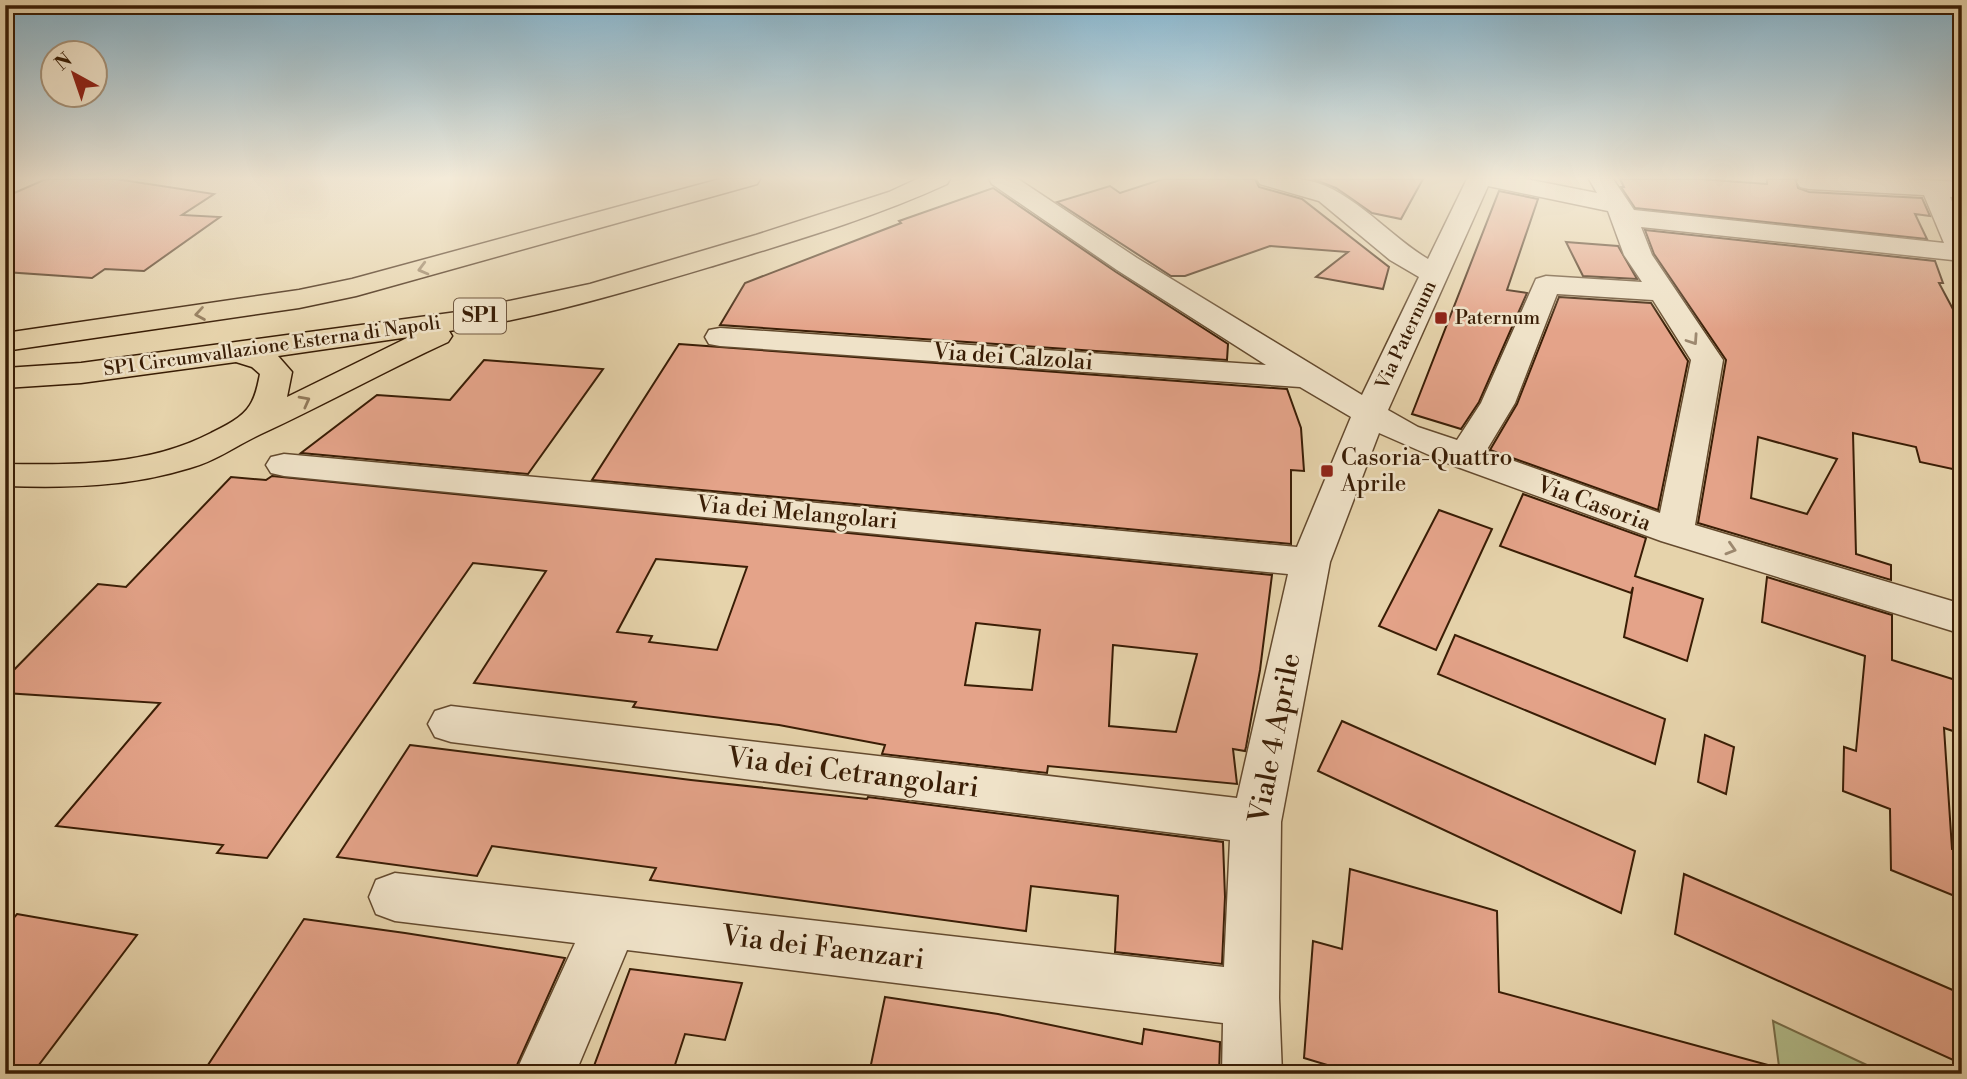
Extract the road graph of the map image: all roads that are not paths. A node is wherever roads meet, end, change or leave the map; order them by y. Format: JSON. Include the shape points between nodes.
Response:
{"nodes":[{"id":1,"x":565,"y":229,"type":"edge"},
{"id":2,"x":740,"y":229,"type":"edge"},
{"id":3,"x":801,"y":229,"type":"edge"},
{"id":4,"x":1076,"y":229,"type":"edge"},
{"id":5,"x":1369,"y":229,"type":"edge"},
{"id":6,"x":1456,"y":229,"type":"edge"},
{"id":7,"x":1629,"y":229,"type":"edge"},
{"id":8,"x":1774,"y":229,"type":"edge"},
{"id":9,"x":1952,"y":229,"type":"edge"},
{"id":10,"x":1962,"y":252,"type":"edge"},
{"id":11,"x":1435,"y":274,"type":"junction"},
{"id":12,"x":1661,"y":292,"type":"junction"},
{"id":13,"x":543,"y":303,"type":"junction"},
{"id":14,"x":720,"y":337,"type":"dead end"},
{"id":15,"x":5,"y":342,"type":"edge"},
{"id":16,"x":237,"y":353,"type":"junction"},
{"id":17,"x":5,"y":357,"type":"edge"},
{"id":18,"x":1307,"y":377,"type":"junction"},
{"id":19,"x":5,"y":378,"type":"edge"},
{"id":20,"x":1368,"y":415,"type":"junction"},
{"id":21,"x":243,"y":430,"type":"junction"},
{"id":22,"x":1464,"y":457,"type":"junction"},
{"id":23,"x":284,"y":465,"type":"dead end"},
{"id":24,"x":5,"y":475,"type":"edge"},
{"id":25,"x":1675,"y":532,"type":"junction"},
{"id":26,"x":1310,"y":562,"type":"junction"},
{"id":27,"x":1962,"y":619,"type":"edge"},
{"id":28,"x":451,"y":724,"type":"dead end"},
{"id":29,"x":1256,"y":822,"type":"junction"},
{"id":30,"x":395,"y":897,"type":"dead end"},
{"id":31,"x":611,"y":924,"type":"junction"},
{"id":32,"x":1251,"y":998,"type":"junction"},
{"id":33,"x":545,"y":1074,"type":"edge"},
{"id":34,"x":1252,"y":1074,"type":"edge"}],
"edges":[{"from":1,"to":15,"type":"highway","one_way":true,"via":[[356,287]]},
{"from":2,"to":17,"type":"highway","name":"SP1 Circumvallazione Esterna di Napoli","number":"SP1","via":[[584,275],[454,300],[243,334]]},
{"from":3,"to":13,"type":"highway","name":"SP1 Circumvallazione Esterna di Napoli","number":"SP1","via":[[595,292]]},
{"from":4,"to":18,"type":"street","name":"Via Casoria"},
{"from":5,"to":11,"type":"street"},
{"from":6,"to":11,"type":"street","name":"Via Paternum"},
{"from":7,"to":12,"type":"street"},
{"from":8,"to":10,"type":"street"},
{"from":9,"to":10,"type":"street"},
{"from":11,"to":20,"type":"street","name":"Via Paternum"},
{"from":12,"to":22,"type":"street","via":[[1546,285],[1498,403]]},
{"from":12,"to":25,"type":"street","one_way":true,"via":[[1707,360]]},
{"from":13,"to":16,"type":"highway","name":"SP1 Circumvallazione Esterna di Napoli","number":"SP1"},
{"from":21,"to":13,"type":"highway","one_way":true,"via":[[446,332]]},
{"from":14,"to":18,"type":"street","name":"Via dei Calzolai"},
{"from":16,"to":19,"type":"highway","name":"SP1 Circumvallazione Esterna di Napoli","number":"SP1"},
{"from":16,"to":21,"type":"highway","via":[[263,360],[276,372],[262,414]]},
{"from":18,"to":20,"type":"street","name":"Via Casoria"},
{"from":20,"to":22,"type":"street","name":"Via Casoria"},
{"from":20,"to":26,"type":"street","name":"Viale 4 Aprile"},
{"from":21,"to":24,"type":"highway","via":[[197,454],[119,474]]},
{"from":22,"to":25,"type":"street","name":"Via Casoria"},
{"from":23,"to":26,"type":"street","name":"Via dei Melangolari"},
{"from":25,"to":27,"type":"street","name":"Via Casoria","one_way":true},
{"from":26,"to":29,"type":"street","name":"Viale 4 Aprile"},
{"from":28,"to":29,"type":"street","name":"Via dei Cetrangolari"},
{"from":29,"to":32,"type":"street","name":"Viale 4 Aprile"},
{"from":30,"to":31,"type":"street","name":"Via dei Faenzari"},
{"from":31,"to":32,"type":"street","name":"Via dei Faenzari"},
{"from":31,"to":33,"type":"street"},
{"from":32,"to":34,"type":"street","name":"Viale 4 Aprile"}]}
